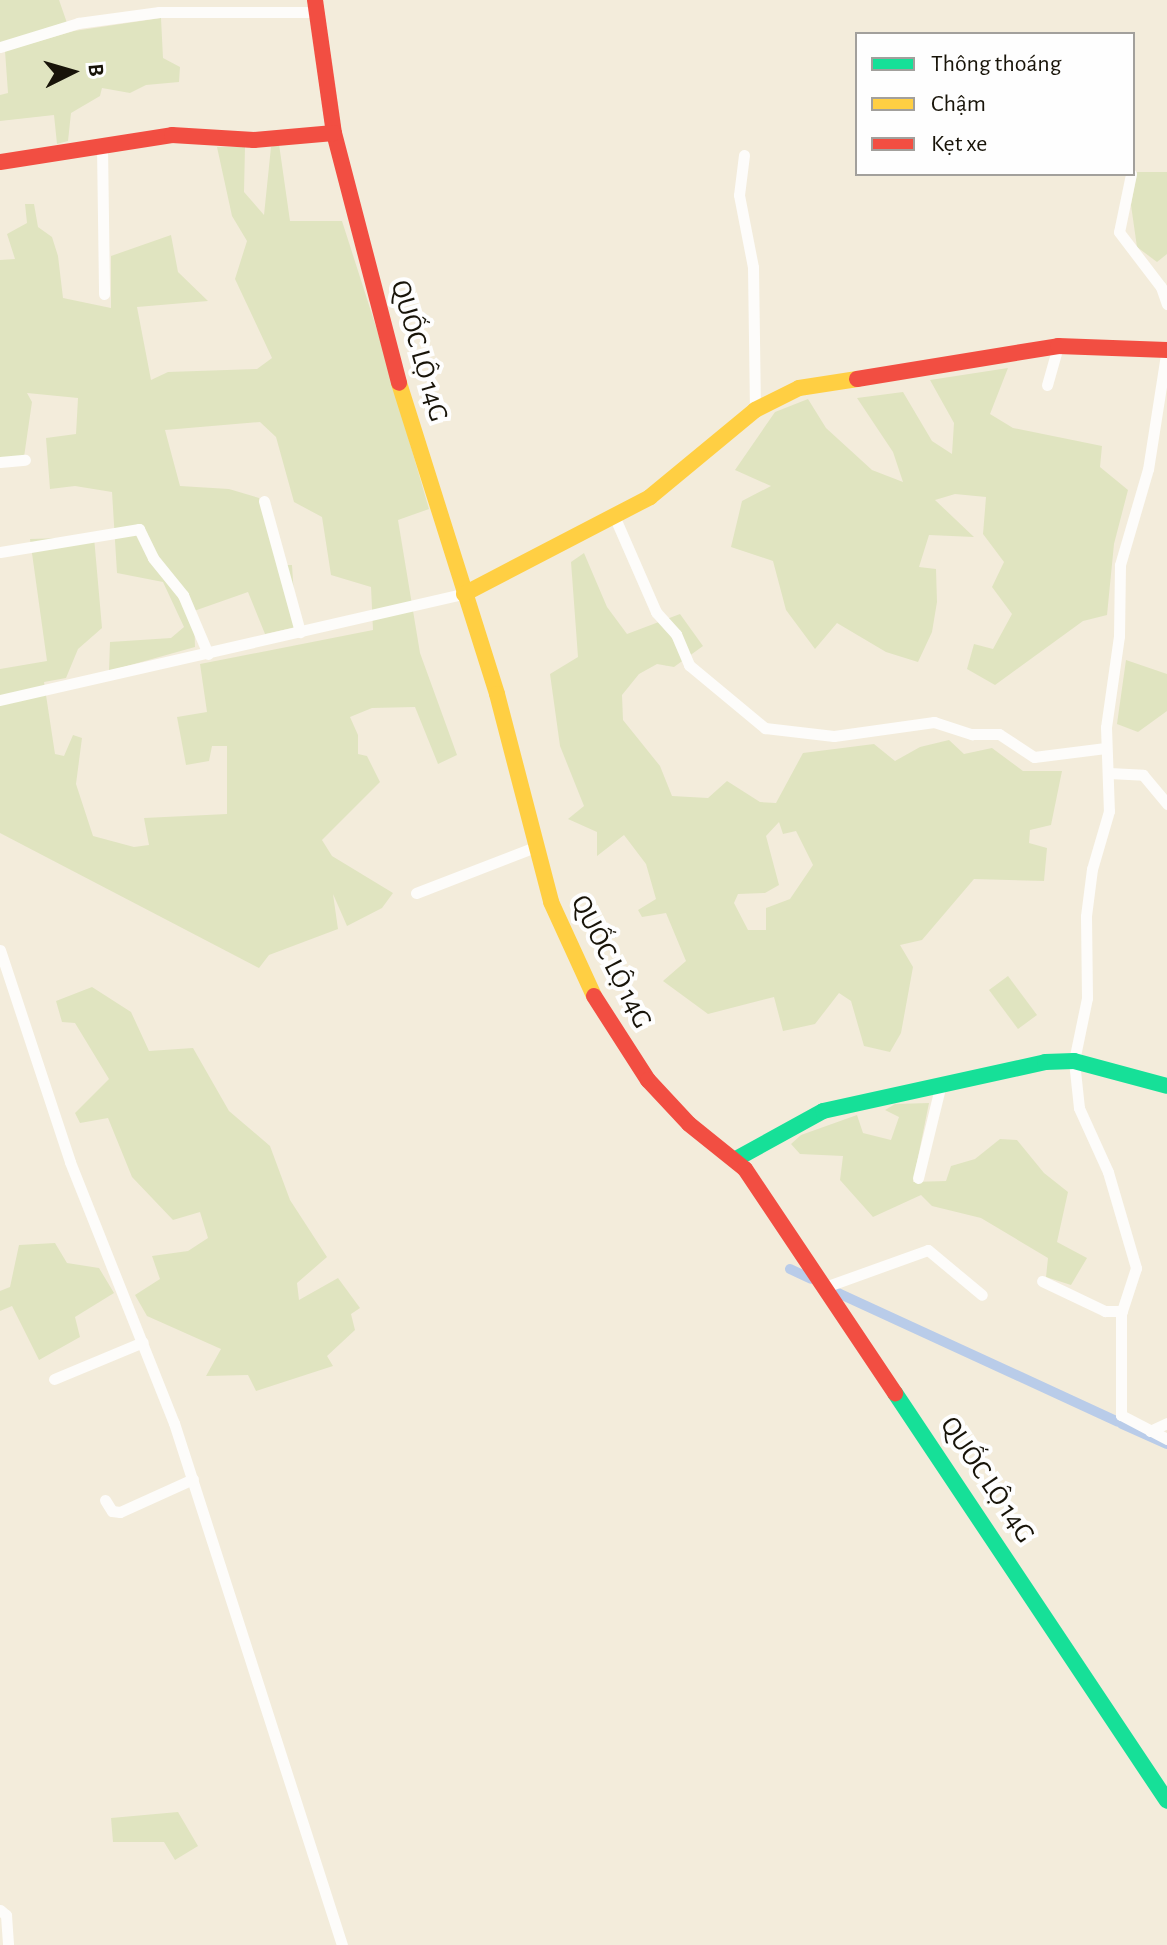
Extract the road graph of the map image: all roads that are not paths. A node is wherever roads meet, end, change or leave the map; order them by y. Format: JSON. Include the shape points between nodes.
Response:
{"nodes":[{"id":1,"x":315,"y":6,"type":"edge"},
{"id":2,"x":0,"y":47,"type":"edge"},
{"id":3,"x":334,"y":133,"type":"junction"},
{"id":4,"x":102,"y":146,"type":"junction"},
{"id":5,"x":744,"y":155,"type":"dead end"},
{"id":6,"x":0,"y":162,"type":"edge"},
{"id":7,"x":1131,"y":176,"type":"edge"},
{"id":8,"x":104,"y":294,"type":"dead end"},
{"id":9,"x":1167,"y":304,"type":"edge"},
{"id":10,"x":1058,"y":346,"type":"junction"},
{"id":11,"x":1167,"y":349,"type":"edge"},
{"id":12,"x":1047,"y":385,"type":"dead end"},
{"id":13,"x":755,"y":410,"type":"junction"},
{"id":14,"x":1163,"y":414,"type":"edge"},
{"id":15,"x":25,"y":460,"type":"dead end"},
{"id":16,"x":0,"y":462,"type":"edge"},
{"id":17,"x":264,"y":501,"type":"dead end"},
{"id":18,"x":615,"y":518,"type":"junction"},
{"id":19,"x":0,"y":552,"type":"edge"},
{"id":20,"x":464,"y":594,"type":"junction"},
{"id":21,"x":300,"y":632,"type":"junction"},
{"id":22,"x":208,"y":654,"type":"junction"},
{"id":23,"x":0,"y":700,"type":"edge"},
{"id":24,"x":1105,"y":748,"type":"junction"},
{"id":25,"x":1109,"y":773,"type":"junction"},
{"id":26,"x":1167,"y":804,"type":"edge"},
{"id":27,"x":535,"y":847,"type":"junction"},
{"id":28,"x":416,"y":893,"type":"dead end"},
{"id":29,"x":0,"y":950,"type":"edge"},
{"id":30,"x":1074,"y":1061,"type":"junction"},
{"id":31,"x":1167,"y":1086,"type":"edge"},
{"id":32,"x":940,"y":1088,"type":"junction"},
{"id":33,"x":736,"y":1159,"type":"junction"},
{"id":34,"x":918,"y":1178,"type":"dead end"},
{"id":35,"x":1042,"y":1281,"type":"dead end"},
{"id":36,"x":825,"y":1287,"type":"junction"},
{"id":37,"x":982,"y":1295,"type":"dead end"},
{"id":38,"x":1122,"y":1311,"type":"junction"},
{"id":39,"x":143,"y":1342,"type":"junction"},
{"id":40,"x":54,"y":1379,"type":"dead end"},
{"id":41,"x":1167,"y":1423,"type":"edge"},
{"id":42,"x":1150,"y":1431,"type":"junction"},
{"id":43,"x":1167,"y":1439,"type":"edge"},
{"id":44,"x":193,"y":1479,"type":"junction"},
{"id":45,"x":105,"y":1500,"type":"dead end"},
{"id":46,"x":1167,"y":1801,"type":"edge"},
{"id":47,"x":0,"y":1910,"type":"edge"},
{"id":48,"x":8,"y":1945,"type":"edge"},
{"id":49,"x":342,"y":1945,"type":"edge"}],
"edges":[{"from":1,"to":2,"type":"street","via":[[159,12],[78,23]]},
{"from":1,"to":3,"type":"main road","name":"QUỐC LỘ 14G"},
{"from":3,"to":4,"type":"main road","via":[[254,140],[172,135]]},
{"from":3,"to":20,"type":"main road","name":"QUỐC LỘ 14G","via":[[386,337]]},
{"from":4,"to":6,"type":"main road"},
{"from":4,"to":8,"type":"street"},
{"from":5,"to":13,"type":"street","via":[[739,195],[753,267]]},
{"from":7,"to":9,"type":"street","via":[[1119,232],[1161,287]]},
{"from":10,"to":11,"type":"main road"},
{"from":10,"to":12,"type":"street"},
{"from":10,"to":13,"type":"main road","via":[[834,380],[799,388]]},
{"from":11,"to":14,"type":"street"},
{"from":13,"to":18,"type":"main road","via":[[684,474]]},
{"from":14,"to":24,"type":"street","via":[[1120,565],[1119,636]]},
{"from":15,"to":16,"type":"street"},
{"from":17,"to":21,"type":"street"},
{"from":18,"to":20,"type":"main road"},
{"from":18,"to":24,"type":"street","via":[[656,612],[676,634],[689,665],[765,728],[834,736],[934,722],[972,734],[999,734],[1034,757]]},
{"from":19,"to":22,"type":"street","via":[[139,529],[183,595]]},
{"from":20,"to":21,"type":"street"},
{"from":20,"to":27,"type":"main road","name":"QUỐC LỘ 14G","via":[[497,694]]},
{"from":21,"to":22,"type":"street"},
{"from":22,"to":23,"type":"street"},
{"from":24,"to":25,"type":"street"},
{"from":25,"to":26,"type":"street","via":[[1143,775]]},
{"from":25,"to":30,"type":"street","via":[[1109,811],[1086,916],[1087,998]]},
{"from":27,"to":28,"type":"street"},
{"from":27,"to":33,"type":"main road","name":"QUỐC LỘ 14G","via":[[565,937],[612,1030],[689,1124]]},
{"from":29,"to":39,"type":"street","via":[[70,1162]]},
{"from":30,"to":31,"type":"main road"},
{"from":30,"to":32,"type":"main road","via":[[1045,1062]]},
{"from":30,"to":38,"type":"street","via":[[1079,1108],[1108,1172],[1136,1268]]},
{"from":32,"to":33,"type":"main road","via":[[823,1111]]},
{"from":32,"to":34,"type":"street"},
{"from":33,"to":36,"type":"main road","name":"QUỐC LỘ 14G"},
{"from":35,"to":38,"type":"street","via":[[1105,1311]]},
{"from":36,"to":37,"type":"street","via":[[928,1250]]},
{"from":36,"to":46,"type":"main road","name":"QUỐC LỘ 14G"},
{"from":38,"to":42,"type":"street","via":[[1121,1415]]},
{"from":39,"to":40,"type":"street"},
{"from":39,"to":44,"type":"street"},
{"from":41,"to":42,"type":"street"},
{"from":42,"to":43,"type":"street"},
{"from":44,"to":45,"type":"street","via":[[124,1511],[112,1511]]},
{"from":44,"to":49,"type":"street"},
{"from":47,"to":48,"type":"street","via":[[6,1915]]}]}
